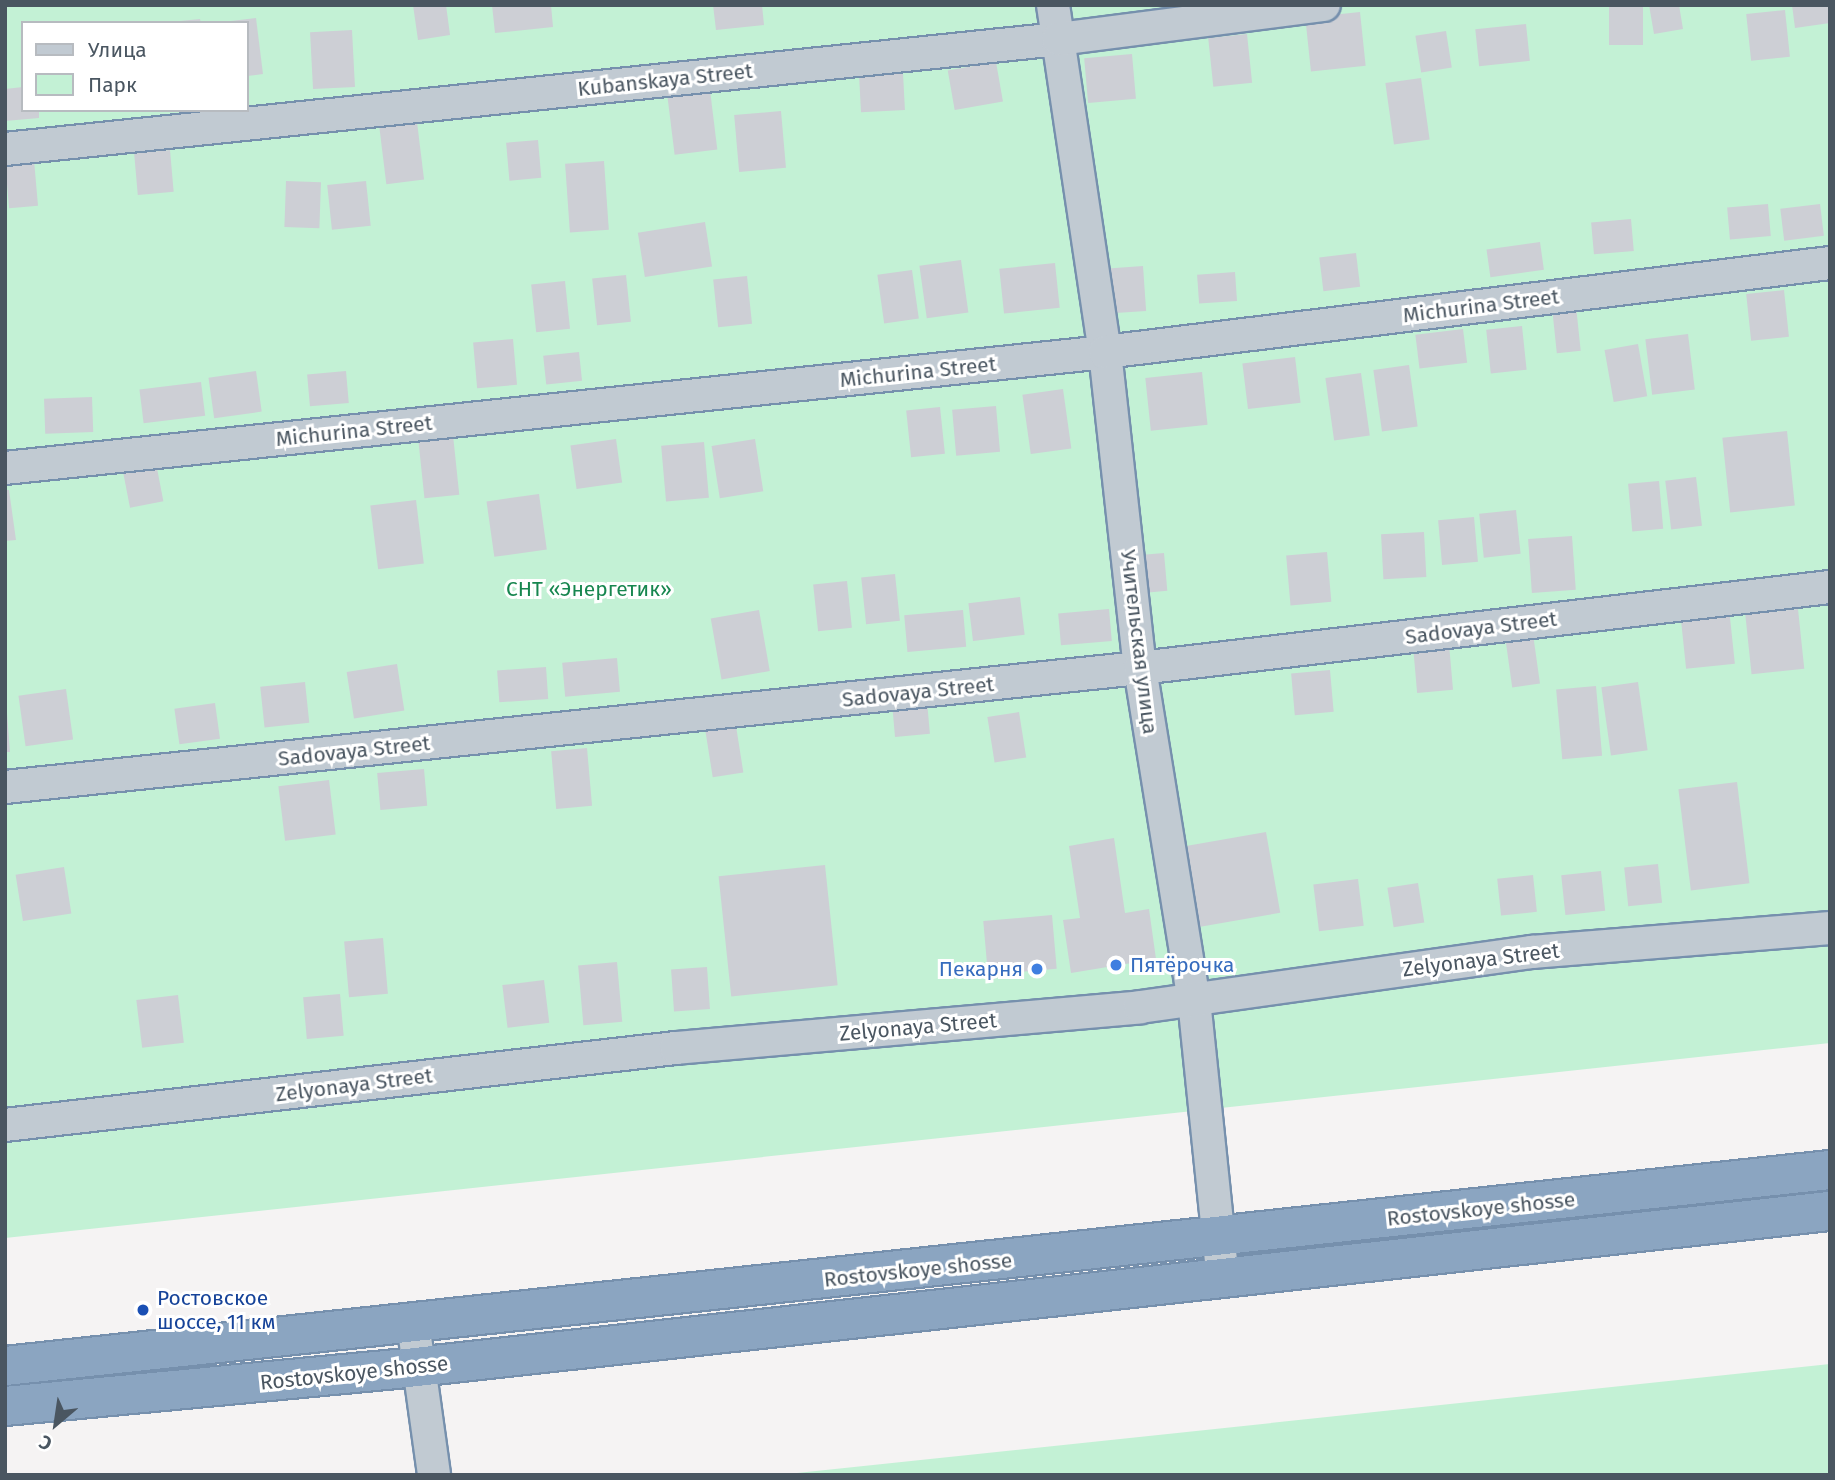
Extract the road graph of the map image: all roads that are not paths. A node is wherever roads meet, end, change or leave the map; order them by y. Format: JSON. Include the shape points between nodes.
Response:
{"nodes":[{"id":1,"x":1053,"y":5,"type":"edge"},
{"id":2,"x":1324,"y":5,"type":"edge"},
{"id":3,"x":1058,"y":39,"type":"junction"},
{"id":4,"x":5,"y":149,"type":"edge"},
{"id":5,"x":1830,"y":263,"type":"edge"},
{"id":6,"x":1105,"y":352,"type":"junction"},
{"id":7,"x":5,"y":468,"type":"edge"},
{"id":8,"x":1830,"y":587,"type":"edge"},
{"id":9,"x":1140,"y":668,"type":"junction"},
{"id":10,"x":5,"y":787,"type":"edge"},
{"id":11,"x":1830,"y":928,"type":"edge"},
{"id":12,"x":1194,"y":1000,"type":"junction"},
{"id":13,"x":5,"y":1125,"type":"edge"},
{"id":14,"x":1830,"y":1170,"type":"edge"},
{"id":15,"x":1830,"y":1212,"type":"edge"},
{"id":16,"x":1217,"y":1239,"type":"junction"},
{"id":17,"x":1223,"y":1279,"type":"junction"},
{"id":18,"x":414,"y":1323,"type":"junction"},
{"id":19,"x":5,"y":1366,"type":"edge"},
{"id":20,"x":416,"y":1367,"type":"junction"},
{"id":21,"x":5,"y":1406,"type":"edge"},
{"id":22,"x":434,"y":1475,"type":"edge"}],
"edges":[{"from":1,"to":3,"type":"street","name":"Учительская улица"},
{"from":2,"to":3,"type":"street","name":"Kubanskaya Street"},
{"from":3,"to":4,"type":"street","name":"Kubanskaya Street"},
{"from":3,"to":6,"type":"street","name":"Учительская улица"},
{"from":5,"to":6,"type":"street","name":"Michurina Street"},
{"from":6,"to":7,"type":"street","name":"Michurina Street"},
{"from":6,"to":9,"type":"street","name":"Учительская улица"},
{"from":8,"to":9,"type":"street","name":"Sadovaya Street"},
{"from":9,"to":10,"type":"street","name":"Sadovaya Street"},
{"from":9,"to":12,"type":"street","name":"Учительская улица"},
{"from":11,"to":12,"type":"street","name":"Zelyonaya Street","via":[[1532,952]]},
{"from":12,"to":13,"type":"street","name":"Zelyonaya Street","via":[[676,1048]]},
{"from":12,"to":16,"type":"street","name":"Учительская улица"},
{"from":14,"to":16,"type":"highway","name":"Rostovskoye shosse"},
{"from":15,"to":17,"type":"highway","name":"Rostovskoye shosse"},
{"from":16,"to":17,"type":"street","name":"Учительская улица"},
{"from":16,"to":18,"type":"highway","name":"Rostovskoye shosse"},
{"from":17,"to":20,"type":"highway","name":"Rostovskoye shosse"},
{"from":18,"to":19,"type":"highway","name":"Rostovskoye shosse"},
{"from":18,"to":20,"type":"street"},
{"from":20,"to":21,"type":"highway","name":"Rostovskoye shosse"},
{"from":20,"to":22,"type":"street"}]}
